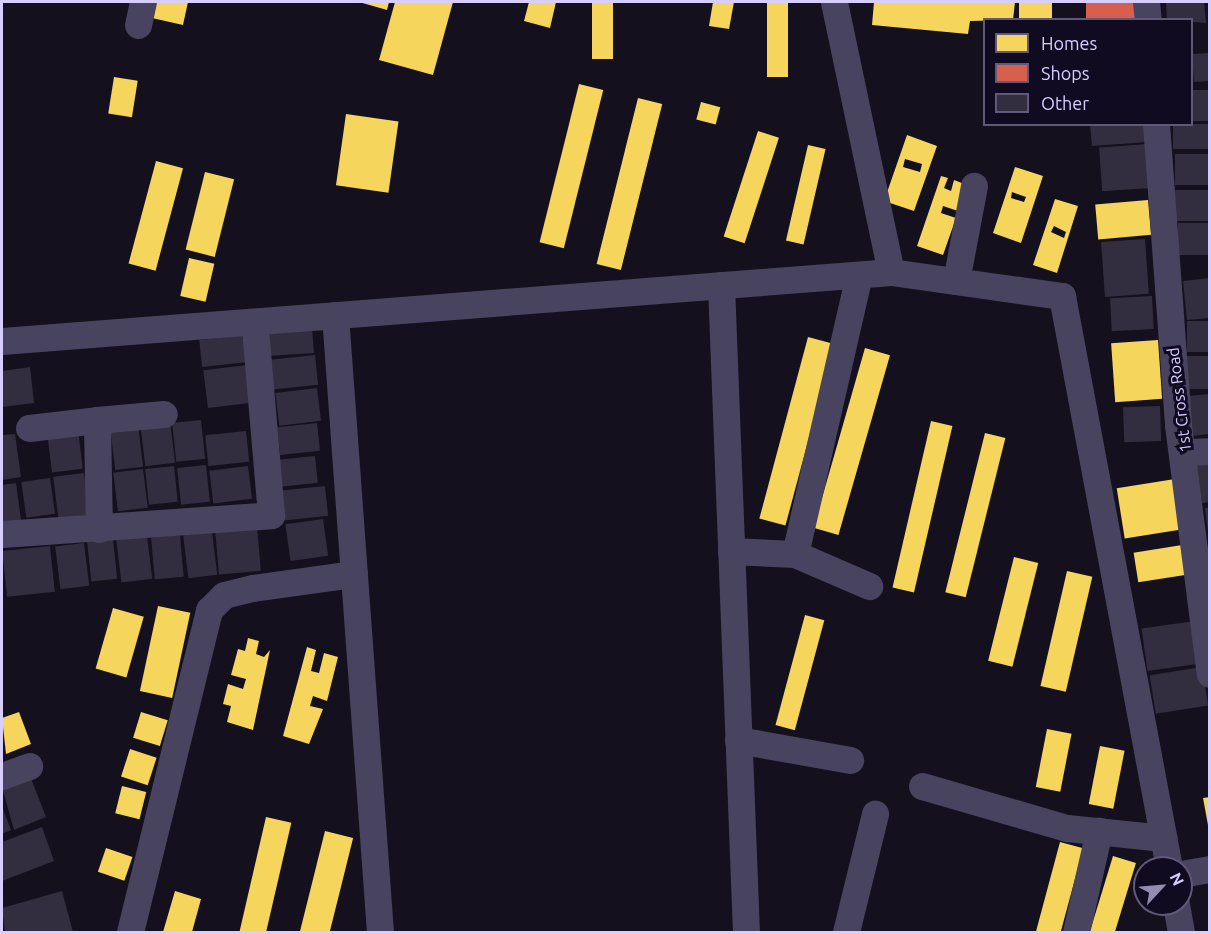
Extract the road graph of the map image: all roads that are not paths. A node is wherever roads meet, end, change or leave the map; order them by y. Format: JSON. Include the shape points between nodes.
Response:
{"nodes":[{"id":1,"x":834,"y":2,"type":"edge"},
{"id":2,"x":1146,"y":2,"type":"edge"},
{"id":3,"x":1148,"y":18,"type":"edge"},
{"id":4,"x":1156,"y":126,"type":"edge"},
{"id":5,"x":974,"y":186,"type":"dead end"},
{"id":6,"x":891,"y":272,"type":"junction"},
{"id":7,"x":859,"y":274,"type":"junction"},
{"id":8,"x":956,"y":281,"type":"junction"},
{"id":9,"x":721,"y":285,"type":"junction"},
{"id":10,"x":334,"y":315,"type":"junction"},
{"id":11,"x":256,"y":339,"type":"dead end"},
{"id":12,"x":2,"y":341,"type":"edge"},
{"id":13,"x":164,"y":414,"type":"dead end"},
{"id":14,"x":97,"y":420,"type":"junction"},
{"id":15,"x":29,"y":428,"type":"dead end"},
{"id":16,"x":1197,"y":452,"type":"edge"},
{"id":17,"x":99,"y":529,"type":"junction"},
{"id":18,"x":2,"y":534,"type":"edge"},
{"id":19,"x":731,"y":551,"type":"junction"},
{"id":20,"x":795,"y":554,"type":"junction"},
{"id":21,"x":1204,"y":563,"type":"edge"},
{"id":22,"x":354,"y":574,"type":"junction"},
{"id":23,"x":868,"y":586,"type":"dead end"},
{"id":24,"x":1209,"y":669,"type":"edge"},
{"id":25,"x":1209,"y":674,"type":"edge"},
{"id":26,"x":738,"y":740,"type":"junction"},
{"id":27,"x":850,"y":760,"type":"dead end"},
{"id":28,"x":29,"y":766,"type":"dead end"},
{"id":29,"x":2,"y":776,"type":"edge"},
{"id":30,"x":922,"y":786,"type":"dead end"},
{"id":31,"x":875,"y":814,"type":"dead end"},
{"id":32,"x":1099,"y":831,"type":"junction"},
{"id":33,"x":1163,"y":838,"type":"junction"},
{"id":34,"x":1167,"y":856,"type":"edge"},
{"id":35,"x":1209,"y":869,"type":"edge"},
{"id":36,"x":1193,"y":872,"type":"edge"},
{"id":37,"x":1178,"y":916,"type":"edge"},
{"id":38,"x":130,"y":933,"type":"edge"},
{"id":39,"x":380,"y":933,"type":"edge"},
{"id":40,"x":746,"y":933,"type":"edge"},
{"id":41,"x":846,"y":933,"type":"edge"},
{"id":42,"x":1076,"y":933,"type":"edge"},
{"id":43,"x":1181,"y":933,"type":"edge"}],
"edges":[{"from":1,"to":6,"type":"street"},
{"from":2,"to":3,"type":"street"},
{"from":4,"to":16,"type":"street","name":"1st Cross Road"},
{"from":5,"to":8,"type":"street"},
{"from":6,"to":7,"type":"street"},
{"from":6,"to":8,"type":"street"},
{"from":7,"to":9,"type":"street"},
{"from":7,"to":20,"type":"street"},
{"from":8,"to":33,"type":"street","via":[[1062,296]]},
{"from":9,"to":10,"type":"street"},
{"from":9,"to":19,"type":"street"},
{"from":10,"to":12,"type":"street"},
{"from":10,"to":22,"type":"street"},
{"from":11,"to":17,"type":"street","via":[[271,515]]},
{"from":13,"to":14,"type":"street"},
{"from":14,"to":15,"type":"street"},
{"from":14,"to":17,"type":"street"},
{"from":16,"to":21,"type":"street","name":"1st Cross Road"},
{"from":17,"to":18,"type":"street"},
{"from":19,"to":20,"type":"street"},
{"from":19,"to":26,"type":"street"},
{"from":20,"to":23,"type":"street"},
{"from":21,"to":24,"type":"street","name":"1st Cross Road"},
{"from":22,"to":38,"type":"street","via":[[244,590],[224,595],[208,610]]},
{"from":22,"to":39,"type":"street"},
{"from":24,"to":25,"type":"street","name":"1st Cross Road"},
{"from":26,"to":27,"type":"street"},
{"from":26,"to":40,"type":"street"},
{"from":28,"to":29,"type":"street"},
{"from":30,"to":32,"type":"street","via":[[1067,828]]},
{"from":31,"to":41,"type":"street"},
{"from":32,"to":33,"type":"street"},
{"from":32,"to":42,"type":"street"},
{"from":33,"to":34,"type":"street"},
{"from":35,"to":36,"type":"street"},
{"from":37,"to":43,"type":"street"}]}
